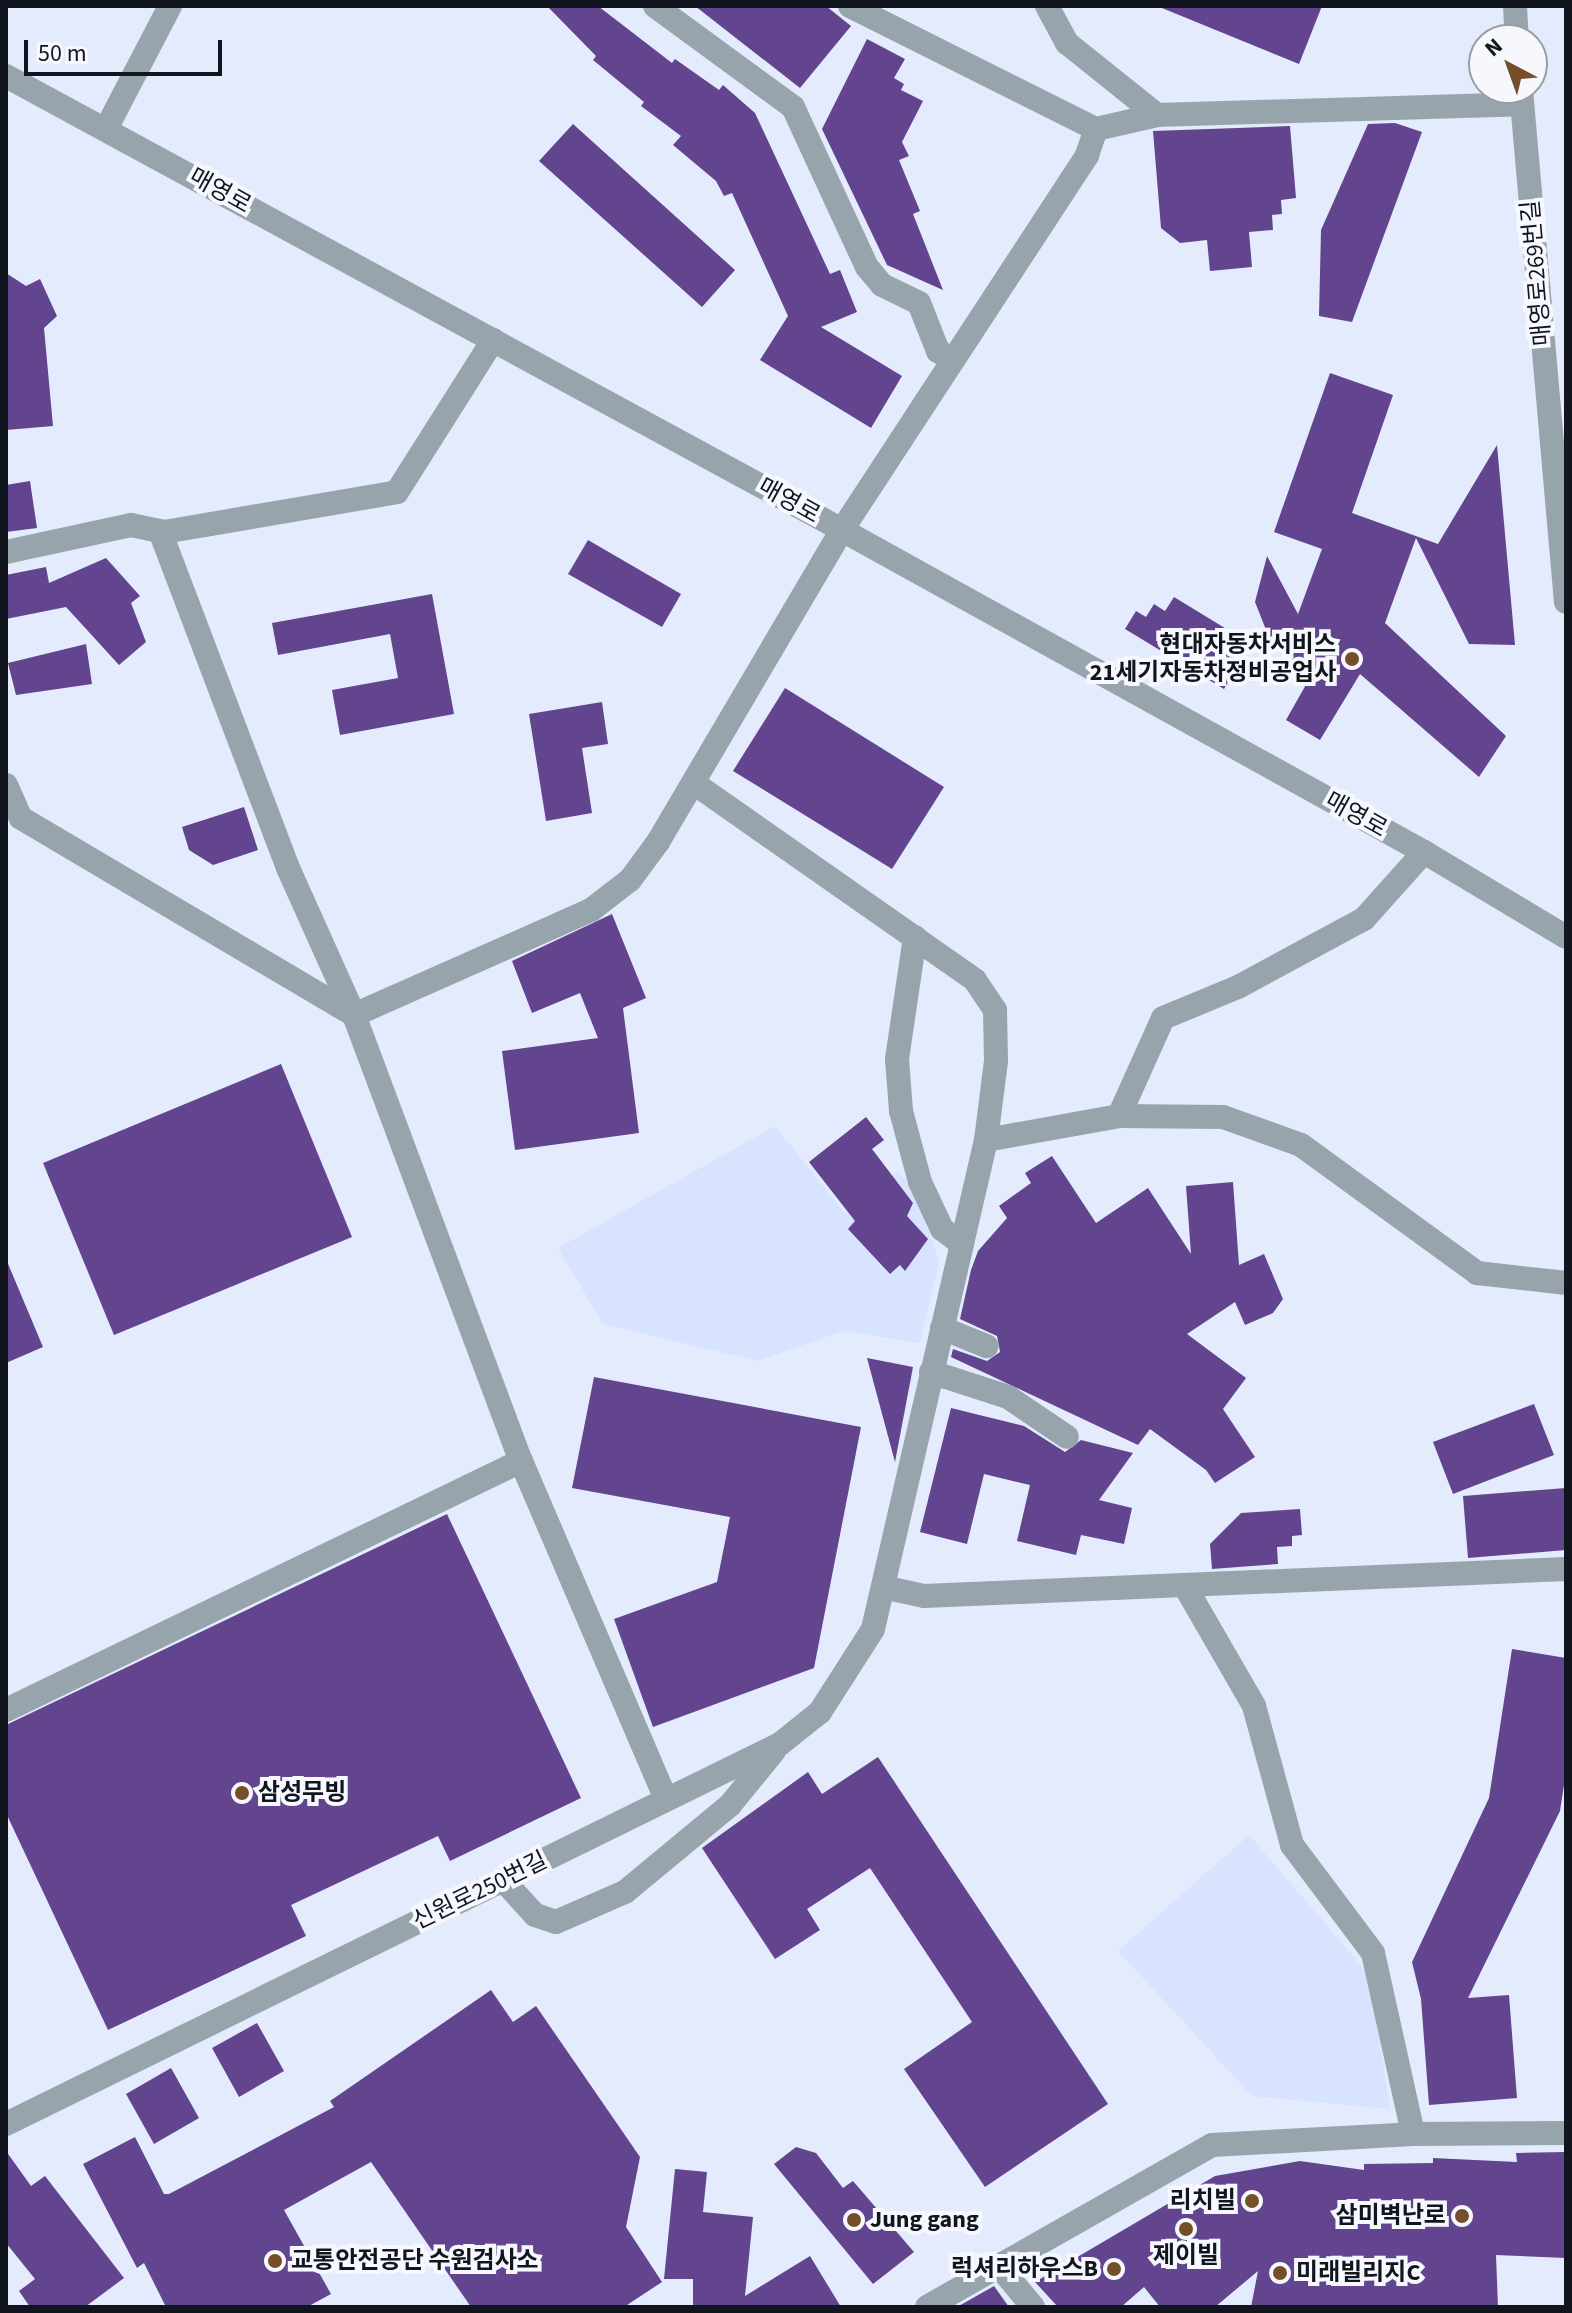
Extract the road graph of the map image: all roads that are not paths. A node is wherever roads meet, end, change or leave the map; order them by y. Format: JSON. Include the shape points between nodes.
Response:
{"nodes":[{"id":1,"x":170,"y":6,"type":"edge"},
{"id":2,"x":655,"y":6,"type":"edge"},
{"id":3,"x":850,"y":6,"type":"edge"},
{"id":4,"x":1047,"y":6,"type":"edge"},
{"id":5,"x":6,"y":76,"type":"edge"},
{"id":6,"x":1468,"y":99,"type":"edge"},
{"id":7,"x":1523,"y":104,"type":"edge"},
{"id":8,"x":1157,"y":115,"type":"junction"},
{"id":9,"x":106,"y":129,"type":"junction"},
{"id":10,"x":1096,"y":129,"type":"junction"},
{"id":11,"x":493,"y":340,"type":"junction"},
{"id":12,"x":953,"y":360,"type":"junction"},
{"id":13,"x":842,"y":530,"type":"junction"},
{"id":14,"x":160,"y":531,"type":"junction"},
{"id":15,"x":6,"y":552,"type":"edge"},
{"id":16,"x":1566,"y":602,"type":"edge"},
{"id":17,"x":694,"y":783,"type":"junction"},
{"id":18,"x":6,"y":785,"type":"edge"},
{"id":19,"x":1424,"y":852,"type":"junction"},
{"id":20,"x":915,"y":937,"type":"junction"},
{"id":21,"x":1566,"y":937,"type":"edge"},
{"id":22,"x":354,"y":1015,"type":"junction"},
{"id":23,"x":1119,"y":1116,"type":"junction"},
{"id":24,"x":986,"y":1140,"type":"junction"},
{"id":25,"x":962,"y":1244,"type":"junction"},
{"id":26,"x":1566,"y":1283,"type":"edge"},
{"id":27,"x":942,"y":1328,"type":"junction"},
{"id":28,"x":986,"y":1346,"type":"dead end"},
{"id":29,"x":931,"y":1372,"type":"junction"},
{"id":30,"x":1067,"y":1437,"type":"dead end"},
{"id":31,"x":521,"y":1461,"type":"junction"},
{"id":32,"x":1566,"y":1569,"type":"edge"},
{"id":33,"x":887,"y":1588,"type":"junction"},
{"id":34,"x":1186,"y":1588,"type":"junction"},
{"id":35,"x":6,"y":1710,"type":"edge"},
{"id":36,"x":780,"y":1744,"type":"junction"},
{"id":37,"x":666,"y":1799,"type":"junction"},
{"id":38,"x":504,"y":1881,"type":"junction"},
{"id":39,"x":6,"y":2124,"type":"edge"},
{"id":40,"x":1566,"y":2133,"type":"edge"},
{"id":41,"x":1413,"y":2134,"type":"junction"},
{"id":42,"x":999,"y":2266,"type":"junction"},
{"id":43,"x":927,"y":2307,"type":"edge"},
{"id":44,"x":1033,"y":2307,"type":"edge"}],
"edges":[{"from":1,"to":9,"type":"street"},
{"from":2,"to":12,"type":"street","via":[[793,107],[867,267],[882,285],[919,303],[938,351]]},
{"from":3,"to":10,"type":"street"},
{"from":4,"to":8,"type":"street","via":[[1067,43]]},
{"from":5,"to":9,"type":"street","name":"매영로"},
{"from":6,"to":8,"type":"street"},
{"from":7,"to":16,"type":"street","name":"매영로269번길"},
{"from":8,"to":10,"type":"street"},
{"from":9,"to":11,"type":"street","name":"매영로"},
{"from":10,"to":12,"type":"street","via":[[1087,155]]},
{"from":11,"to":13,"type":"street","name":"매영로"},
{"from":11,"to":14,"type":"street","via":[[397,492]]},
{"from":12,"to":13,"type":"street"},
{"from":13,"to":17,"type":"street"},
{"from":13,"to":19,"type":"street","name":"매영로"},
{"from":14,"to":15,"type":"street","via":[[131,525]]},
{"from":14,"to":22,"type":"street","via":[[288,868]]},
{"from":17,"to":20,"type":"street","name":"신원로250번길"},
{"from":17,"to":22,"type":"street","via":[[646,862],[602,902]]},
{"from":18,"to":22,"type":"street","via":[[21,818]]},
{"from":19,"to":21,"type":"street","name":"매영로"},
{"from":19,"to":23,"type":"street","via":[[1364,919],[1226,993],[1163,1018]]},
{"from":20,"to":24,"type":"street","name":"신원로250번길","via":[[975,980],[995,1010],[996,1061]]},
{"from":20,"to":25,"type":"street","via":[[897,1059],[901,1111],[920,1182],[942,1229]]},
{"from":22,"to":31,"type":"street"},
{"from":23,"to":24,"type":"street"},
{"from":23,"to":26,"type":"street","via":[[1207,1114],[1283,1136],[1477,1273]]},
{"from":24,"to":25,"type":"street","name":"신원로250번길"},
{"from":25,"to":27,"type":"street","name":"신원로250번길"},
{"from":27,"to":28,"type":"street"},
{"from":27,"to":29,"type":"street","name":"신원로250번길"},
{"from":29,"to":30,"type":"street","via":[[1008,1397]]},
{"from":29,"to":33,"type":"street","name":"신원로250번길"},
{"from":31,"to":35,"type":"street"},
{"from":31,"to":37,"type":"street"},
{"from":32,"to":34,"type":"street"},
{"from":33,"to":34,"type":"street","via":[[924,1596]]},
{"from":33,"to":36,"type":"street","name":"신원로250번길","via":[[855,1662],[820,1712]]},
{"from":34,"to":41,"type":"street","via":[[1254,1706],[1292,1845],[1373,1953]]},
{"from":36,"to":37,"type":"street","name":"신원로250번길"},
{"from":36,"to":38,"type":"street","via":[[730,1805],[625,1892],[556,1922],[535,1915]]},
{"from":37,"to":38,"type":"street","name":"신원로250번길"},
{"from":38,"to":39,"type":"street","name":"신원로250번길"},
{"from":40,"to":41,"type":"street"},
{"from":41,"to":42,"type":"street","via":[[1212,2145]]},
{"from":42,"to":43,"type":"street"},
{"from":42,"to":44,"type":"street"}]}
